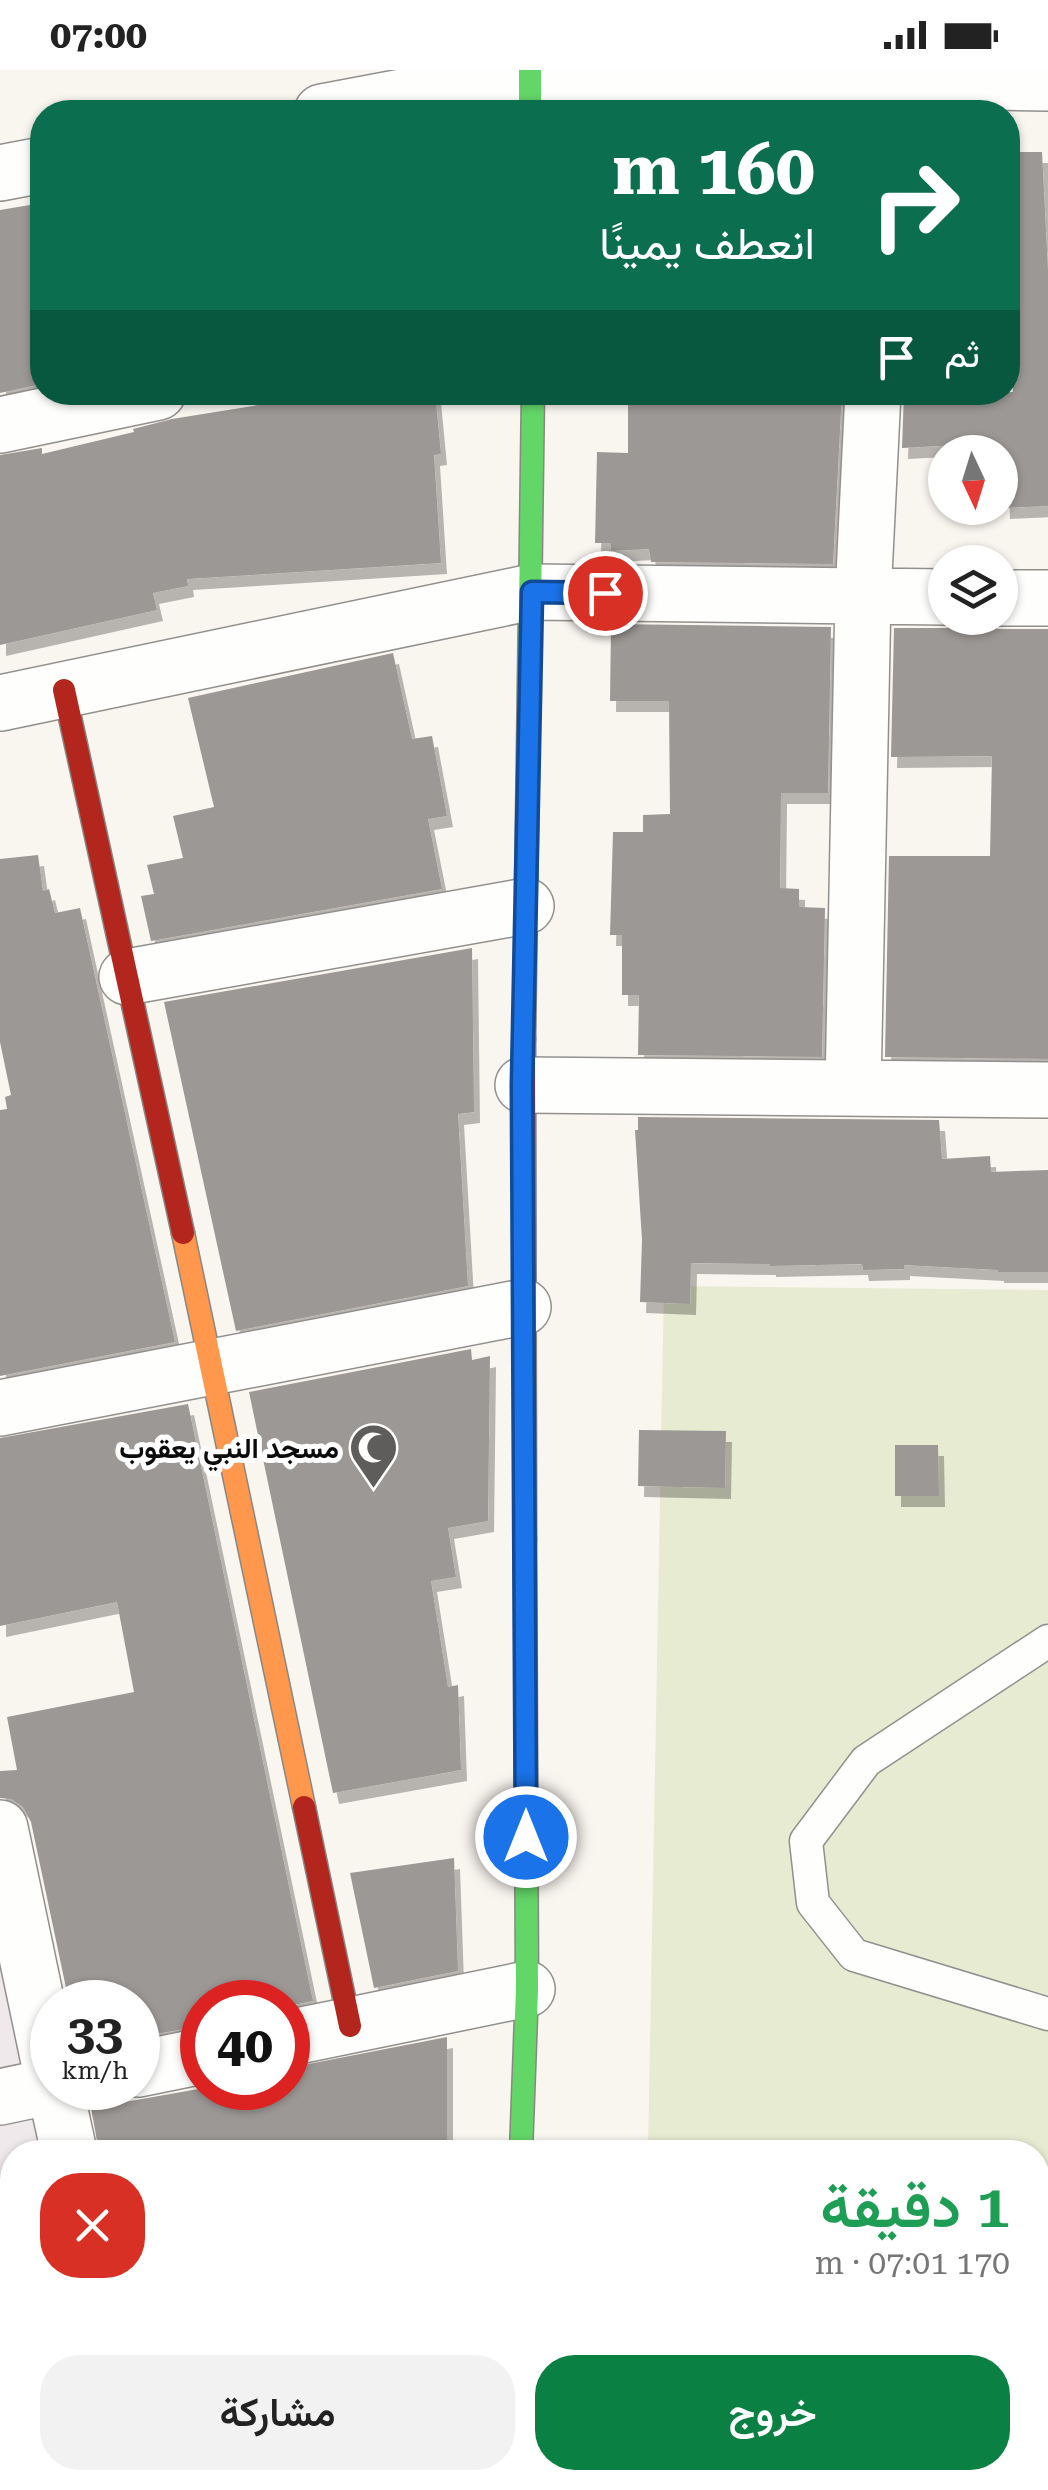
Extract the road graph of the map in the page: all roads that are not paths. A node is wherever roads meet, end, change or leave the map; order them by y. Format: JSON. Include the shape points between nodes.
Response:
{"nodes":[{"id":1,"x":1048,"y":83,"type":"edge"},
{"id":2,"x":530,"y":85,"type":"edge"},
{"id":3,"x":889,"y":88,"type":"edge"},
{"id":4,"x":414,"y":100,"type":"edge"},
{"id":5,"x":30,"y":167,"type":"edge"},
{"id":6,"x":0,"y":173,"type":"edge"},
{"id":7,"x":98,"y":405,"type":"edge"},
{"id":8,"x":534,"y":405,"type":"edge"},
{"id":9,"x":873,"y":405,"type":"edge"},
{"id":10,"x":0,"y":426,"type":"edge"},
{"id":11,"x":532,"y":592,"type":"junction"},
{"id":12,"x":863,"y":596,"type":"junction"},
{"id":13,"x":928,"y":597,"type":"edge"},
{"id":14,"x":1018,"y":598,"type":"edge"},
{"id":15,"x":1048,"y":598,"type":"edge"},
{"id":16,"x":64,"y":690,"type":"junction"},
{"id":17,"x":0,"y":703,"type":"edge"},
{"id":18,"x":526,"y":906,"type":"junction"},
{"id":19,"x":128,"y":977,"type":"junction"},
{"id":20,"x":522,"y":1085,"type":"junction"},
{"id":21,"x":853,"y":1088,"type":"junction"},
{"id":22,"x":1048,"y":1090,"type":"edge"},
{"id":23,"x":523,"y":1308,"type":"junction"},
{"id":24,"x":212,"y":1367,"type":"junction"},
{"id":25,"x":0,"y":1408,"type":"edge"},
{"id":26,"x":1048,"y":1641,"type":"edge"},
{"id":27,"x":0,"y":1828,"type":"edge"},
{"id":28,"x":32,"y":1980,"type":"edge"},
{"id":29,"x":527,"y":1989,"type":"junction"},
{"id":30,"x":1048,"y":2014,"type":"edge"},
{"id":31,"x":350,"y":2026,"type":"junction"},
{"id":32,"x":310,"y":2034,"type":"edge"},
{"id":33,"x":30,"y":2091,"type":"edge"},
{"id":34,"x":0,"y":2097,"type":"edge"},
{"id":35,"x":59,"y":2110,"type":"edge"},
{"id":36,"x":65,"y":2140,"type":"edge"},
{"id":37,"x":522,"y":2140,"type":"edge"}],
"edges":[{"from":1,"to":3,"type":"street"},
{"from":2,"to":3,"type":"street"},
{"from":2,"to":4,"type":"street"},
{"from":5,"to":6,"type":"street"},
{"from":7,"to":10,"type":"street"},
{"from":8,"to":11,"type":"street"},
{"from":9,"to":12,"type":"street"},
{"from":11,"to":12,"type":"street"},
{"from":11,"to":16,"type":"street"},
{"from":11,"to":18,"type":"street"},
{"from":12,"to":13,"type":"street"},
{"from":12,"to":21,"type":"street"},
{"from":14,"to":15,"type":"street"},
{"from":16,"to":17,"type":"street"},
{"from":16,"to":19,"type":"street"},
{"from":18,"to":19,"type":"street"},
{"from":18,"to":20,"type":"street"},
{"from":19,"to":24,"type":"street"},
{"from":20,"to":21,"type":"street"},
{"from":20,"to":23,"type":"street"},
{"from":21,"to":22,"type":"street"},
{"from":23,"to":24,"type":"street"},
{"from":23,"to":29,"type":"street"},
{"from":24,"to":25,"type":"street"},
{"from":24,"to":31,"type":"street"},
{"from":26,"to":30,"type":"lane","via":[[866,1761],[806,1841],[813,1903],[854,1955]]},
{"from":27,"to":28,"type":"street"},
{"from":29,"to":31,"type":"street"},
{"from":29,"to":37,"type":"street"},
{"from":31,"to":32,"type":"street"},
{"from":33,"to":34,"type":"street"},
{"from":35,"to":36,"type":"street"}]}
